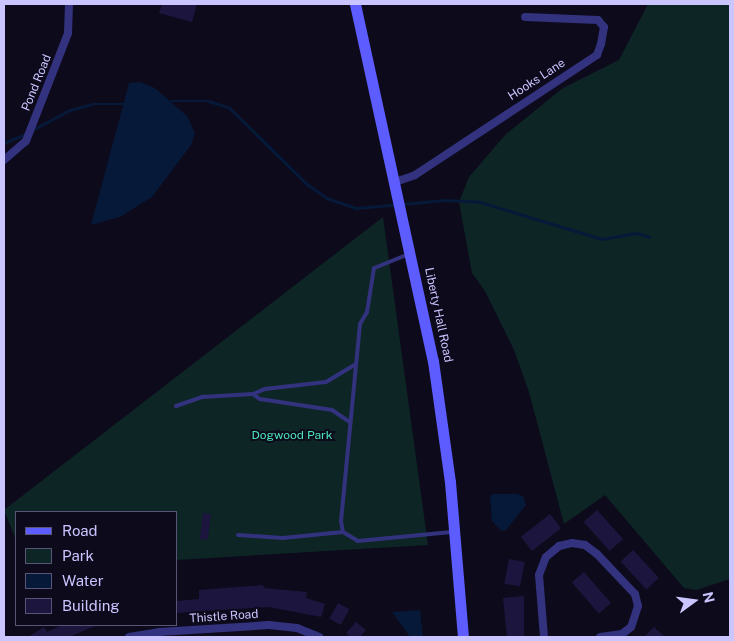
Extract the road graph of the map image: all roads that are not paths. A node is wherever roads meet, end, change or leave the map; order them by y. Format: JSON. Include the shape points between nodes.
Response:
{"nodes":[{"id":1,"x":69,"y":4,"type":"edge"},
{"id":2,"x":355,"y":4,"type":"edge"},
{"id":3,"x":526,"y":17,"type":"dead end"},
{"id":4,"x":4,"y":160,"type":"edge"},
{"id":5,"x":395,"y":182,"type":"junction"},
{"id":6,"x":411,"y":254,"type":"junction"},
{"id":7,"x":356,"y":364,"type":"junction"},
{"id":8,"x":253,"y":394,"type":"junction"},
{"id":9,"x":176,"y":406,"type":"dead end"},
{"id":10,"x":350,"y":422,"type":"junction"},
{"id":11,"x":456,"y":531,"type":"junction"},
{"id":12,"x":343,"y":532,"type":"junction"},
{"id":13,"x":238,"y":534,"type":"dead end"},
{"id":14,"x":243,"y":628,"type":"junction"},
{"id":15,"x":128,"y":637,"type":"edge"},
{"id":16,"x":244,"y":637,"type":"edge"},
{"id":17,"x":319,"y":637,"type":"edge"},
{"id":18,"x":463,"y":637,"type":"edge"},
{"id":19,"x":544,"y":637,"type":"edge"},
{"id":20,"x":600,"y":637,"type":"edge"}],
"edges":[{"from":1,"to":4,"type":"street","name":"Pond Road","via":[[68,33],[26,141]]},
{"from":2,"to":5,"type":"main road","name":"Liberty Hall Road"},
{"from":3,"to":5,"type":"street","name":"Hooks Lane","via":[[598,20],[604,26],[601,44],[596,55],[416,175]]},
{"from":5,"to":6,"type":"main road","name":"Liberty Hall Road"},
{"from":6,"to":7,"type":"lane","via":[[374,268],[367,312],[360,324]]},
{"from":6,"to":11,"type":"main road","name":"Liberty Hall Road","via":[[438,389]]},
{"from":7,"to":8,"type":"lane","via":[[326,382],[266,389]]},
{"from":7,"to":10,"type":"lane"},
{"from":8,"to":9,"type":"lane","via":[[202,397]]},
{"from":8,"to":10,"type":"lane","via":[[260,399],[332,410]]},
{"from":10,"to":12,"type":"lane","via":[[341,521]]},
{"from":11,"to":12,"type":"lane","via":[[365,542],[349,538]]},
{"from":11,"to":18,"type":"main road","name":"Liberty Hall Road"},
{"from":12,"to":13,"type":"lane","via":[[283,538]]},
{"from":14,"to":15,"type":"street","name":"Thistle Road","via":[[159,632]]},
{"from":14,"to":16,"type":"street"},
{"from":14,"to":17,"type":"street","name":"Thistle Road","via":[[269,625],[297,628]]},
{"from":19,"to":20,"type":"street","via":[[539,575],[546,557],[559,546],[572,543],[597,554],[637,600],[631,627],[622,634]]}]}
